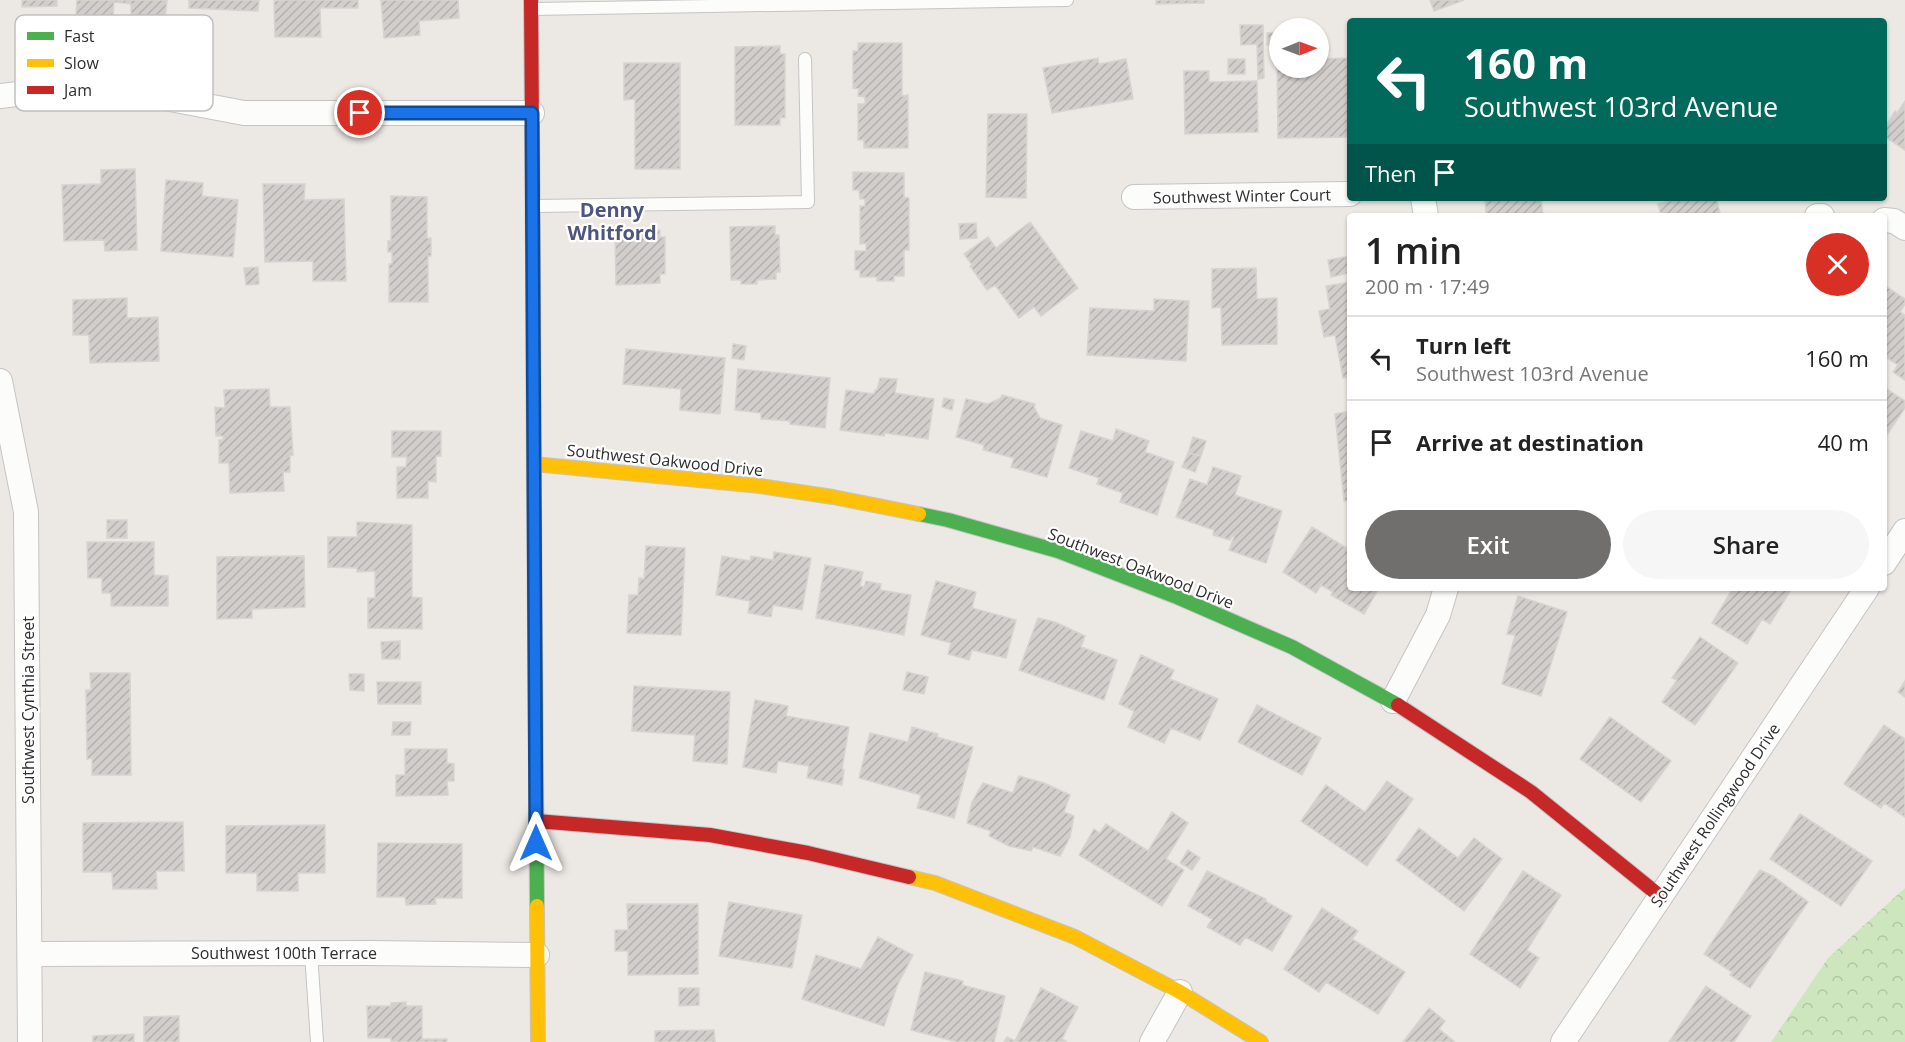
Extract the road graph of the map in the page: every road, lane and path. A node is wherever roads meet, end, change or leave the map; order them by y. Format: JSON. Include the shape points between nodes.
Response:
{"nodes":[{"id":1,"x":1017,"y":0,"type":"edge"},
{"id":2,"x":1067,"y":0,"type":"edge"},
{"id":3,"x":785,"y":2,"type":"edge"},
{"id":4,"x":731,"y":3,"type":"edge"},
{"id":5,"x":532,"y":5,"type":"edge"},
{"id":6,"x":806,"y":59,"type":"dead end"},
{"id":7,"x":15,"y":94,"type":"edge"},
{"id":8,"x":0,"y":96,"type":"edge"},
{"id":9,"x":213,"y":107,"type":"edge"},
{"id":10,"x":532,"y":113,"type":"junction"},
{"id":11,"x":1347,"y":194,"type":"edge"},
{"id":12,"x":1134,"y":197,"type":"dead end"},
{"id":13,"x":533,"y":206,"type":"junction"},
{"id":14,"x":1887,"y":220,"type":"edge"},
{"id":15,"x":1905,"y":228,"type":"edge"},
{"id":16,"x":0,"y":381,"type":"edge"},
{"id":17,"x":534,"y":464,"type":"junction"},
{"id":18,"x":1905,"y":531,"type":"edge"},
{"id":19,"x":1887,"y":558,"type":"edge"},
{"id":20,"x":1445,"y":591,"type":"edge"},
{"id":21,"x":1865,"y":591,"type":"edge"},
{"id":22,"x":1393,"y":701,"type":"junction"},
{"id":23,"x":536,"y":820,"type":"junction"},
{"id":24,"x":1661,"y":897,"type":"junction"},
{"id":25,"x":311,"y":953,"type":"junction"},
{"id":26,"x":30,"y":954,"type":"junction"},
{"id":27,"x":537,"y":955,"type":"junction"},
{"id":28,"x":1179,"y":992,"type":"junction"},
{"id":29,"x":30,"y":1042,"type":"edge"},
{"id":30,"x":317,"y":1042,"type":"edge"},
{"id":31,"x":538,"y":1042,"type":"edge"},
{"id":32,"x":1152,"y":1042,"type":"edge"},
{"id":33,"x":1261,"y":1042,"type":"edge"},
{"id":34,"x":1563,"y":1042,"type":"edge"}],
"edges":[{"from":1,"to":2,"type":"lane"},
{"from":1,"to":3,"type":"lane"},
{"from":3,"to":4,"type":"lane"},
{"from":4,"to":5,"type":"lane"},
{"from":5,"to":10,"type":"street"},
{"from":6,"to":13,"type":"lane","via":[[808,202]]},
{"from":7,"to":8,"type":"street"},
{"from":9,"to":10,"type":"street","via":[[244,113]]},
{"from":10,"to":13,"type":"street"},
{"from":11,"to":12,"type":"street","name":"Southwest Winter Court"},
{"from":13,"to":17,"type":"street"},
{"from":14,"to":15,"type":"street"},
{"from":16,"to":26,"type":"street","name":"Southwest Cynthia Street","via":[[26,512]]},
{"from":17,"to":22,"type":"street","name":"Southwest Oakwood Drive","via":[[833,497],[959,524],[1058,551],[1292,647]]},
{"from":17,"to":23,"type":"street"},
{"from":18,"to":19,"type":"street"},
{"from":20,"to":22,"type":"street","via":[[1438,615]]},
{"from":21,"to":24,"type":"street","name":"Southwest Rollingwood Drive"},
{"from":22,"to":24,"type":"street","name":"Southwest Oakwood Drive","via":[[1531,792]]},
{"from":23,"to":27,"type":"street"},
{"from":23,"to":28,"type":"street","via":[[710,835],[935,883],[1075,937]]},
{"from":24,"to":34,"type":"street","name":"Southwest Rollingwood Drive"},
{"from":25,"to":26,"type":"street","name":"Southwest 100th Terrace"},
{"from":25,"to":27,"type":"street","name":"Southwest 100th Terrace"},
{"from":25,"to":30,"type":"lane"},
{"from":26,"to":29,"type":"street","name":"Southwest Cynthia Street"},
{"from":27,"to":31,"type":"street"},
{"from":28,"to":32,"type":"street"},
{"from":28,"to":33,"type":"street"}]}
